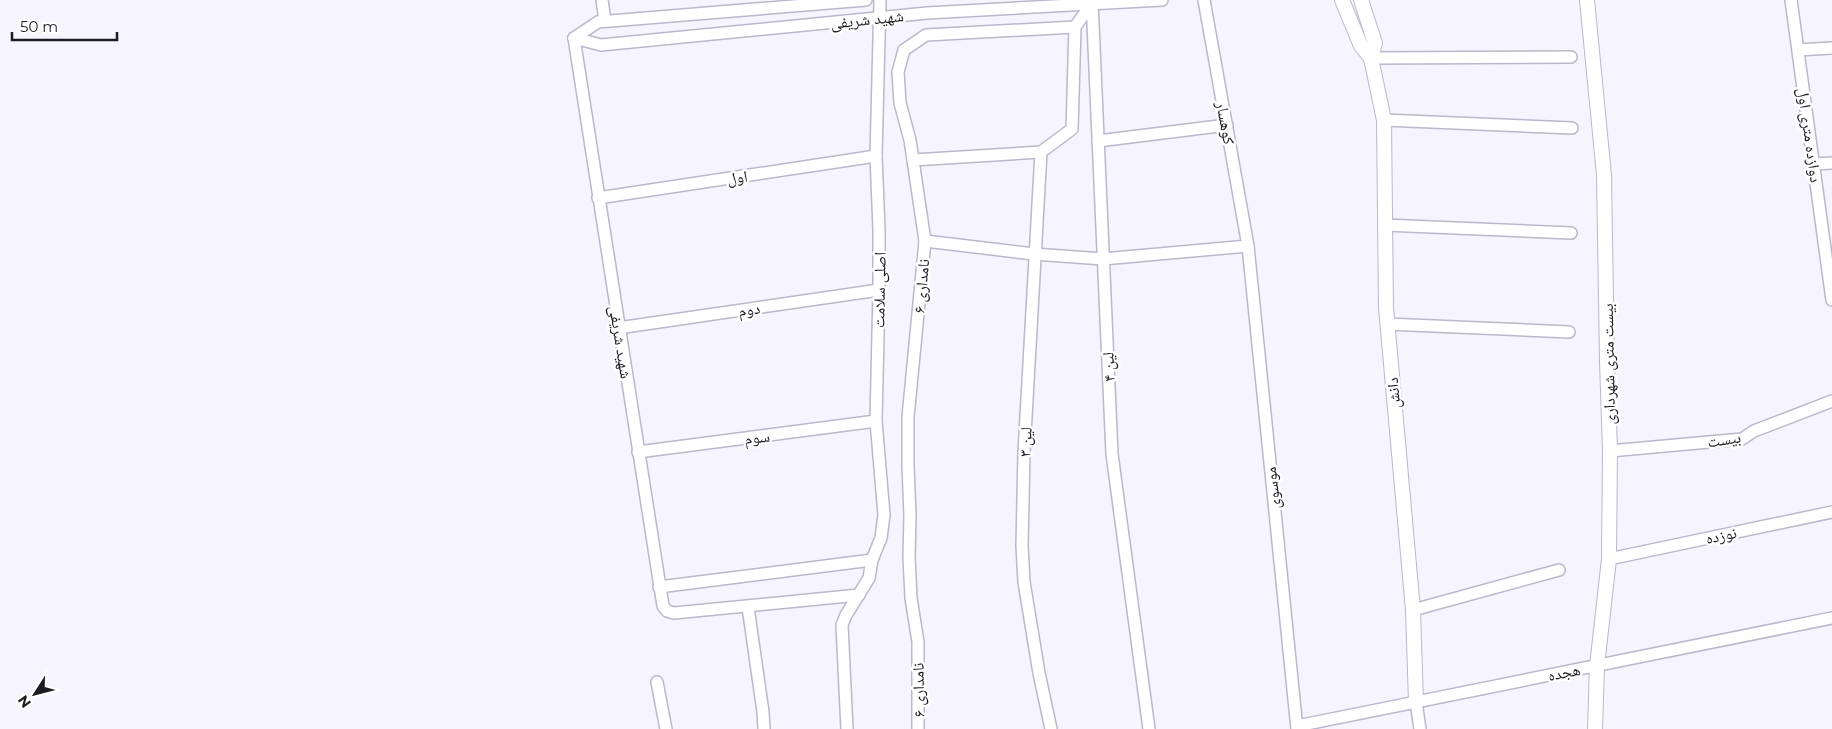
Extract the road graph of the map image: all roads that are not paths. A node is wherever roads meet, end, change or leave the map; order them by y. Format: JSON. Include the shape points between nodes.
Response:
{"nodes":[{"id":1,"x":602,"y":0,"type":"edge"},
{"id":2,"x":866,"y":0,"type":"edge"},
{"id":3,"x":880,"y":0,"type":"edge"},
{"id":4,"x":1162,"y":0,"type":"edge"},
{"id":5,"x":1204,"y":0,"type":"edge"},
{"id":6,"x":1342,"y":0,"type":"edge"},
{"id":7,"x":1361,"y":0,"type":"edge"},
{"id":8,"x":1587,"y":0,"type":"edge"},
{"id":9,"x":1791,"y":0,"type":"edge"},
{"id":10,"x":1092,"y":2,"type":"edge"},
{"id":11,"x":881,"y":19,"type":"junction"},
{"id":12,"x":605,"y":21,"type":"junction"},
{"id":13,"x":1075,"y":27,"type":"junction"},
{"id":14,"x":574,"y":38,"type":"junction"},
{"id":15,"x":1832,"y":48,"type":"edge"},
{"id":16,"x":1798,"y":50,"type":"junction"},
{"id":17,"x":1571,"y":57,"type":"dead end"},
{"id":18,"x":1371,"y":58,"type":"junction"},
{"id":19,"x":1384,"y":120,"type":"junction"},
{"id":20,"x":1227,"y":125,"type":"junction"},
{"id":21,"x":1572,"y":128,"type":"dead end"},
{"id":22,"x":1098,"y":141,"type":"junction"},
{"id":23,"x":1041,"y":152,"type":"junction"},
{"id":24,"x":876,"y":156,"type":"junction"},
{"id":25,"x":913,"y":160,"type":"junction"},
{"id":26,"x":1832,"y":163,"type":"edge"},
{"id":27,"x":1814,"y":164,"type":"junction"},
{"id":28,"x":598,"y":198,"type":"junction"},
{"id":29,"x":1385,"y":225,"type":"junction"},
{"id":30,"x":1571,"y":233,"type":"dead end"},
{"id":31,"x":925,"y":241,"type":"junction"},
{"id":32,"x":1248,"y":246,"type":"junction"},
{"id":33,"x":1034,"y":254,"type":"junction"},
{"id":34,"x":1103,"y":259,"type":"junction"},
{"id":35,"x":879,"y":290,"type":"junction"},
{"id":36,"x":1832,"y":294,"type":"edge"},
{"id":37,"x":1387,"y":324,"type":"junction"},
{"id":38,"x":618,"y":328,"type":"junction"},
{"id":39,"x":1569,"y":332,"type":"dead end"},
{"id":40,"x":1832,"y":401,"type":"edge"},
{"id":41,"x":876,"y":421,"type":"junction"},
{"id":42,"x":1610,"y":451,"type":"junction"},
{"id":43,"x":638,"y":452,"type":"junction"},
{"id":44,"x":1832,"y":512,"type":"edge"},
{"id":45,"x":1609,"y":559,"type":"junction"},
{"id":46,"x":872,"y":560,"type":"junction"},
{"id":47,"x":1559,"y":570,"type":"dead end"},
{"id":48,"x":658,"y":587,"type":"junction"},
{"id":49,"x":859,"y":595,"type":"junction"},
{"id":50,"x":748,"y":607,"type":"junction"},
{"id":51,"x":1414,"y":610,"type":"junction"},
{"id":52,"x":1832,"y":618,"type":"edge"},
{"id":53,"x":1597,"y":666,"type":"junction"},
{"id":54,"x":657,"y":682,"type":"dead end"},
{"id":55,"x":1416,"y":702,"type":"junction"},
{"id":56,"x":1297,"y":728,"type":"edge"},
{"id":57,"x":666,"y":729,"type":"edge"},
{"id":58,"x":764,"y":729,"type":"edge"},
{"id":59,"x":847,"y":729,"type":"edge"},
{"id":60,"x":918,"y":729,"type":"edge"},
{"id":61,"x":1051,"y":729,"type":"edge"},
{"id":62,"x":1149,"y":729,"type":"edge"},
{"id":63,"x":1420,"y":729,"type":"edge"},
{"id":64,"x":1595,"y":729,"type":"edge"}],
"edges":[{"from":1,"to":12,"type":"street"},
{"from":2,"to":12,"type":"street","name":"شهید شریفی"},
{"from":3,"to":11,"type":"street","name":"اصلی سلامت"},
{"from":4,"to":10,"type":"street","name":"شهید شریفی"},
{"from":5,"to":20,"type":"street","name":"کوهسار"},
{"from":6,"to":18,"type":"street","name":"دانش","via":[[1361,46]]},
{"from":7,"to":18,"type":"street","name":"دانش","via":[[1375,43]]},
{"from":8,"to":42,"type":"street","name":"بیست متری شهرداری","via":[[1604,174]]},
{"from":9,"to":16,"type":"street","name":"دوازده متری اول"},
{"from":10,"to":11,"type":"street","name":"شهید شریفی"},
{"from":10,"to":13,"type":"street"},
{"from":10,"to":22,"type":"street","name":"لین ۴"},
{"from":11,"to":14,"type":"street","name":"شهید شریفی","via":[[601,45]]},
{"from":11,"to":24,"type":"street","name":"اصلی سلامت"},
{"from":12,"to":14,"type":"street","name":"شهید شریفی"},
{"from":13,"to":23,"type":"street","via":[[1072,129]]},
{"from":13,"to":25,"type":"street","name":"نامداری ۶","via":[[926,35],[904,50],[898,72],[900,103]]},
{"from":14,"to":28,"type":"street","name":"شهید شریفی"},
{"from":15,"to":16,"type":"street"},
{"from":16,"to":27,"type":"street","name":"دوازده متری اول"},
{"from":17,"to":18,"type":"street"},
{"from":18,"to":19,"type":"street","name":"دانش"},
{"from":19,"to":21,"type":"street"},
{"from":19,"to":29,"type":"street","name":"دانش"},
{"from":20,"to":22,"type":"street"},
{"from":20,"to":32,"type":"street","name":"کوهسار"},
{"from":22,"to":34,"type":"street","name":"لین ۴"},
{"from":23,"to":25,"type":"street"},
{"from":23,"to":33,"type":"street","name":"لین ۳"},
{"from":24,"to":28,"type":"street","name":"اول"},
{"from":24,"to":35,"type":"street","name":"اصلی سلامت"},
{"from":25,"to":31,"type":"street","name":"نامداری ۶"},
{"from":26,"to":27,"type":"street"},
{"from":27,"to":36,"type":"street","name":"دوازده متری اول"},
{"from":28,"to":38,"type":"street","name":"شهید شریفی"},
{"from":29,"to":30,"type":"street"},
{"from":29,"to":37,"type":"street","name":"دانش"},
{"from":31,"to":33,"type":"street"},
{"from":31,"to":60,"type":"street","name":"نامداری ۶","via":[[908,417],[908,557],[918,642]]},
{"from":32,"to":34,"type":"street"},
{"from":32,"to":56,"type":"street","name":"موسوی"},
{"from":33,"to":34,"type":"street"},
{"from":33,"to":61,"type":"street","name":"لین ۳","via":[[1022,546],[1024,582]]},
{"from":34,"to":62,"type":"street","name":"لین ۴","via":[[1112,454]]},
{"from":35,"to":38,"type":"street","name":"دوم"},
{"from":35,"to":41,"type":"street","name":"اصلی سلامت"},
{"from":37,"to":39,"type":"street"},
{"from":37,"to":51,"type":"street","name":"دانش"},
{"from":38,"to":43,"type":"street","name":"شهید شریفی"},
{"from":40,"to":42,"type":"street","name":"بیست","via":[[1754,431],[1742,439]]},
{"from":41,"to":43,"type":"street","name":"سوم"},
{"from":41,"to":46,"type":"street","name":"اصلی سلامت","via":[[884,515],[881,538]]},
{"from":42,"to":45,"type":"street","name":"بیست متری شهرداری"},
{"from":43,"to":48,"type":"street","name":"شهید شریفی"},
{"from":44,"to":45,"type":"street","name":"نوزده"},
{"from":45,"to":53,"type":"street","name":"بیست متری شهرداری"},
{"from":46,"to":48,"type":"street"},
{"from":46,"to":49,"type":"street","name":"اصلی سلامت","via":[[869,578]]},
{"from":47,"to":51,"type":"street"},
{"from":48,"to":50,"type":"street","name":"شهید شریفی","via":[[662,606],[674,613]]},
{"from":49,"to":50,"type":"street","name":"شهید شریفی"},
{"from":49,"to":59,"type":"street","name":"اصلی سلامت","via":[[842,625]]},
{"from":50,"to":58,"type":"street"},
{"from":51,"to":55,"type":"street","name":"دانش"},
{"from":52,"to":53,"type":"street","name":"هجده"},
{"from":53,"to":55,"type":"street","name":"هجده"},
{"from":53,"to":64,"type":"street","name":"بیست متری شهرداری"},
{"from":54,"to":57,"type":"street"},
{"from":55,"to":56,"type":"street","name":"هجده"},
{"from":55,"to":63,"type":"street","name":"دانش"}]}
